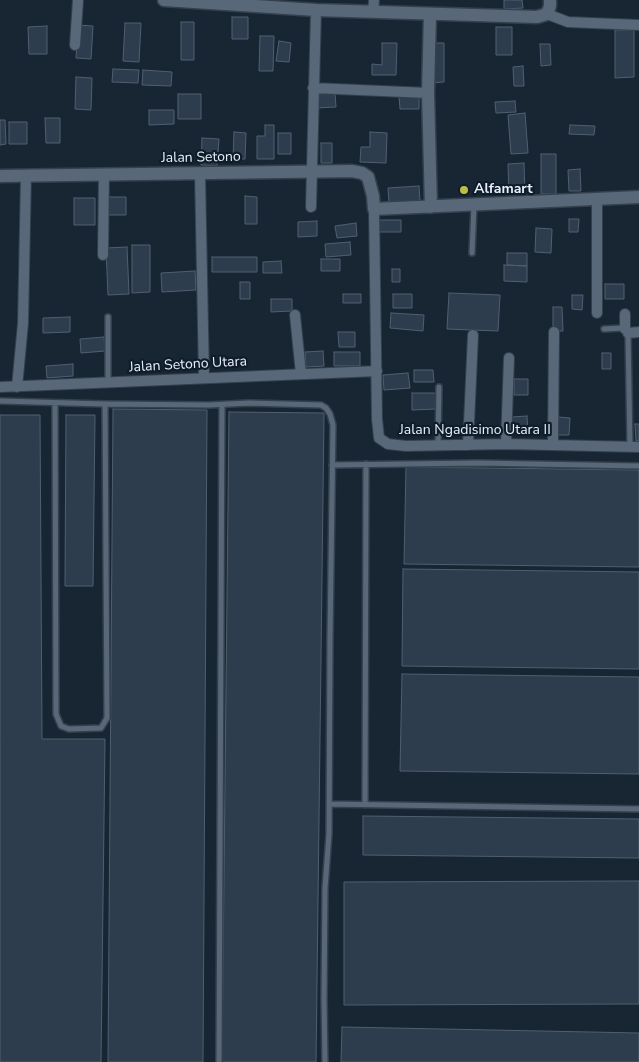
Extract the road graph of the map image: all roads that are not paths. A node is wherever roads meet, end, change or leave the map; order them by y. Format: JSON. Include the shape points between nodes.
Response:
{"nodes":[{"id":1,"x":78,"y":0,"type":"edge"},
{"id":2,"x":164,"y":0,"type":"edge"},
{"id":3,"x":550,"y":0,"type":"edge"},
{"id":4,"x":208,"y":2,"type":"edge"},
{"id":5,"x":278,"y":4,"type":"edge"},
{"id":6,"x":373,"y":6,"type":"edge"},
{"id":7,"x":316,"y":10,"type":"junction"},
{"id":8,"x":430,"y":14,"type":"junction"},
{"id":9,"x":547,"y":14,"type":"junction"},
{"id":10,"x":639,"y":25,"type":"edge"},
{"id":11,"x":75,"y":45,"type":"dead end"},
{"id":12,"x":312,"y":88,"type":"junction"},
{"id":13,"x":428,"y":93,"type":"junction"},
{"id":14,"x":313,"y":172,"type":"junction"},
{"id":15,"x":104,"y":174,"type":"junction"},
{"id":16,"x":200,"y":174,"type":"junction"},
{"id":17,"x":26,"y":175,"type":"junction"},
{"id":18,"x":0,"y":176,"type":"edge"},
{"id":19,"x":639,"y":197,"type":"edge"},
{"id":20,"x":597,"y":200,"type":"junction"},
{"id":21,"x":474,"y":205,"type":"junction"},
{"id":22,"x":311,"y":207,"type":"dead end"},
{"id":23,"x":431,"y":207,"type":"junction"},
{"id":24,"x":374,"y":209,"type":"junction"},
{"id":25,"x":472,"y":253,"type":"dead end"},
{"id":26,"x":103,"y":255,"type":"dead end"},
{"id":27,"x":598,"y":312,"type":"dead end"},
{"id":28,"x":624,"y":314,"type":"dead end"},
{"id":29,"x":295,"y":315,"type":"dead end"},
{"id":30,"x":108,"y":317,"type":"dead end"},
{"id":31,"x":604,"y":329,"type":"dead end"},
{"id":32,"x":631,"y":331,"type":"edge"},
{"id":33,"x":554,"y":332,"type":"dead end"},
{"id":34,"x":473,"y":335,"type":"dead end"},
{"id":35,"x":509,"y":358,"type":"dead end"},
{"id":36,"x":376,"y":371,"type":"junction"},
{"id":37,"x":301,"y":374,"type":"junction"},
{"id":38,"x":204,"y":378,"type":"junction"},
{"id":39,"x":108,"y":383,"type":"junction"},
{"id":40,"x":17,"y":386,"type":"junction"},
{"id":41,"x":0,"y":387,"type":"edge"},
{"id":42,"x":439,"y":387,"type":"dead end"},
{"id":43,"x":0,"y":401,"type":"edge"},
{"id":44,"x":55,"y":403,"type":"junction"},
{"id":45,"x":105,"y":404,"type":"junction"},
{"id":46,"x":222,"y":405,"type":"junction"},
{"id":47,"x":468,"y":444,"type":"junction"},
{"id":48,"x":506,"y":444,"type":"junction"},
{"id":49,"x":438,"y":445,"type":"junction"},
{"id":50,"x":554,"y":445,"type":"junction"},
{"id":51,"x":635,"y":447,"type":"edge"},
{"id":52,"x":366,"y":464,"type":"junction"},
{"id":53,"x":332,"y":466,"type":"junction"},
{"id":54,"x":639,"y":466,"type":"edge"},
{"id":55,"x":329,"y":804,"type":"junction"},
{"id":56,"x":365,"y":805,"type":"junction"},
{"id":57,"x":639,"y":809,"type":"edge"},
{"id":58,"x":219,"y":1062,"type":"edge"},
{"id":59,"x":325,"y":1062,"type":"edge"}],
"edges":[{"from":1,"to":11,"type":"street"},
{"from":2,"to":4,"type":"street"},
{"from":3,"to":9,"type":"street"},
{"from":4,"to":5,"type":"street"},
{"from":5,"to":7,"type":"street"},
{"from":6,"to":7,"type":"street"},
{"from":6,"to":8,"type":"street"},
{"from":7,"to":12,"type":"street"},
{"from":8,"to":9,"type":"street","via":[[537,17]]},
{"from":8,"to":13,"type":"street"},
{"from":9,"to":10,"type":"street","via":[[568,22]]},
{"from":12,"to":13,"type":"street"},
{"from":12,"to":14,"type":"street"},
{"from":13,"to":23,"type":"street"},
{"from":14,"to":16,"type":"street","name":"Jalan Setono"},
{"from":14,"to":22,"type":"street"},
{"from":14,"to":24,"type":"street","name":"Jalan Setono","via":[[362,173],[368,177],[372,189]]},
{"from":15,"to":16,"type":"street","name":"Jalan Setono"},
{"from":15,"to":17,"type":"street","name":"Jalan Setono"},
{"from":15,"to":26,"type":"street"},
{"from":16,"to":38,"type":"street"},
{"from":17,"to":18,"type":"street","name":"Jalan Setono"},
{"from":17,"to":40,"type":"street","via":[[23,323]]},
{"from":19,"to":20,"type":"street"},
{"from":20,"to":21,"type":"street"},
{"from":20,"to":27,"type":"street"},
{"from":21,"to":23,"type":"street"},
{"from":21,"to":25,"type":"lane"},
{"from":23,"to":24,"type":"street"},
{"from":24,"to":36,"type":"street"},
{"from":28,"to":32,"type":"street"},
{"from":29,"to":37,"type":"street"},
{"from":30,"to":39,"type":"lane"},
{"from":31,"to":32,"type":"lane"},
{"from":32,"to":51,"type":"lane"},
{"from":33,"to":50,"type":"street"},
{"from":34,"to":47,"type":"street"},
{"from":35,"to":48,"type":"street"},
{"from":36,"to":37,"type":"street","name":"Jalan Setono Utara"},
{"from":36,"to":49,"type":"street","name":"Jalan Ngadisimo Utara II","via":[[379,438],[388,444]]},
{"from":37,"to":38,"type":"street","name":"Jalan Setono Utara"},
{"from":38,"to":39,"type":"street","name":"Jalan Setono Utara"},
{"from":39,"to":40,"type":"street","name":"Jalan Setono Utara"},
{"from":40,"to":41,"type":"street","name":"Jalan Setono Utara"},
{"from":42,"to":49,"type":"lane"},
{"from":43,"to":44,"type":"lane"},
{"from":44,"to":45,"type":"lane"},
{"from":44,"to":45,"type":"lane","via":[[56,714],[61,726],[69,728],[101,728],[107,718]]},
{"from":45,"to":46,"type":"lane"},
{"from":46,"to":53,"type":"lane","via":[[321,404],[333,425]]},
{"from":46,"to":58,"type":"lane"},
{"from":47,"to":48,"type":"street","name":"Jalan Ngadisimo Utara II"},
{"from":47,"to":49,"type":"street","name":"Jalan Ngadisimo Utara II"},
{"from":48,"to":50,"type":"street","name":"Jalan Ngadisimo Utara II"},
{"from":50,"to":51,"type":"street","name":"Jalan Ngadisimo Utara II"},
{"from":52,"to":53,"type":"lane"},
{"from":52,"to":54,"type":"lane"},
{"from":52,"to":56,"type":"lane"},
{"from":53,"to":55,"type":"lane"},
{"from":55,"to":56,"type":"lane"},
{"from":55,"to":59,"type":"lane","via":[[325,888]]},
{"from":56,"to":57,"type":"lane"}]}
